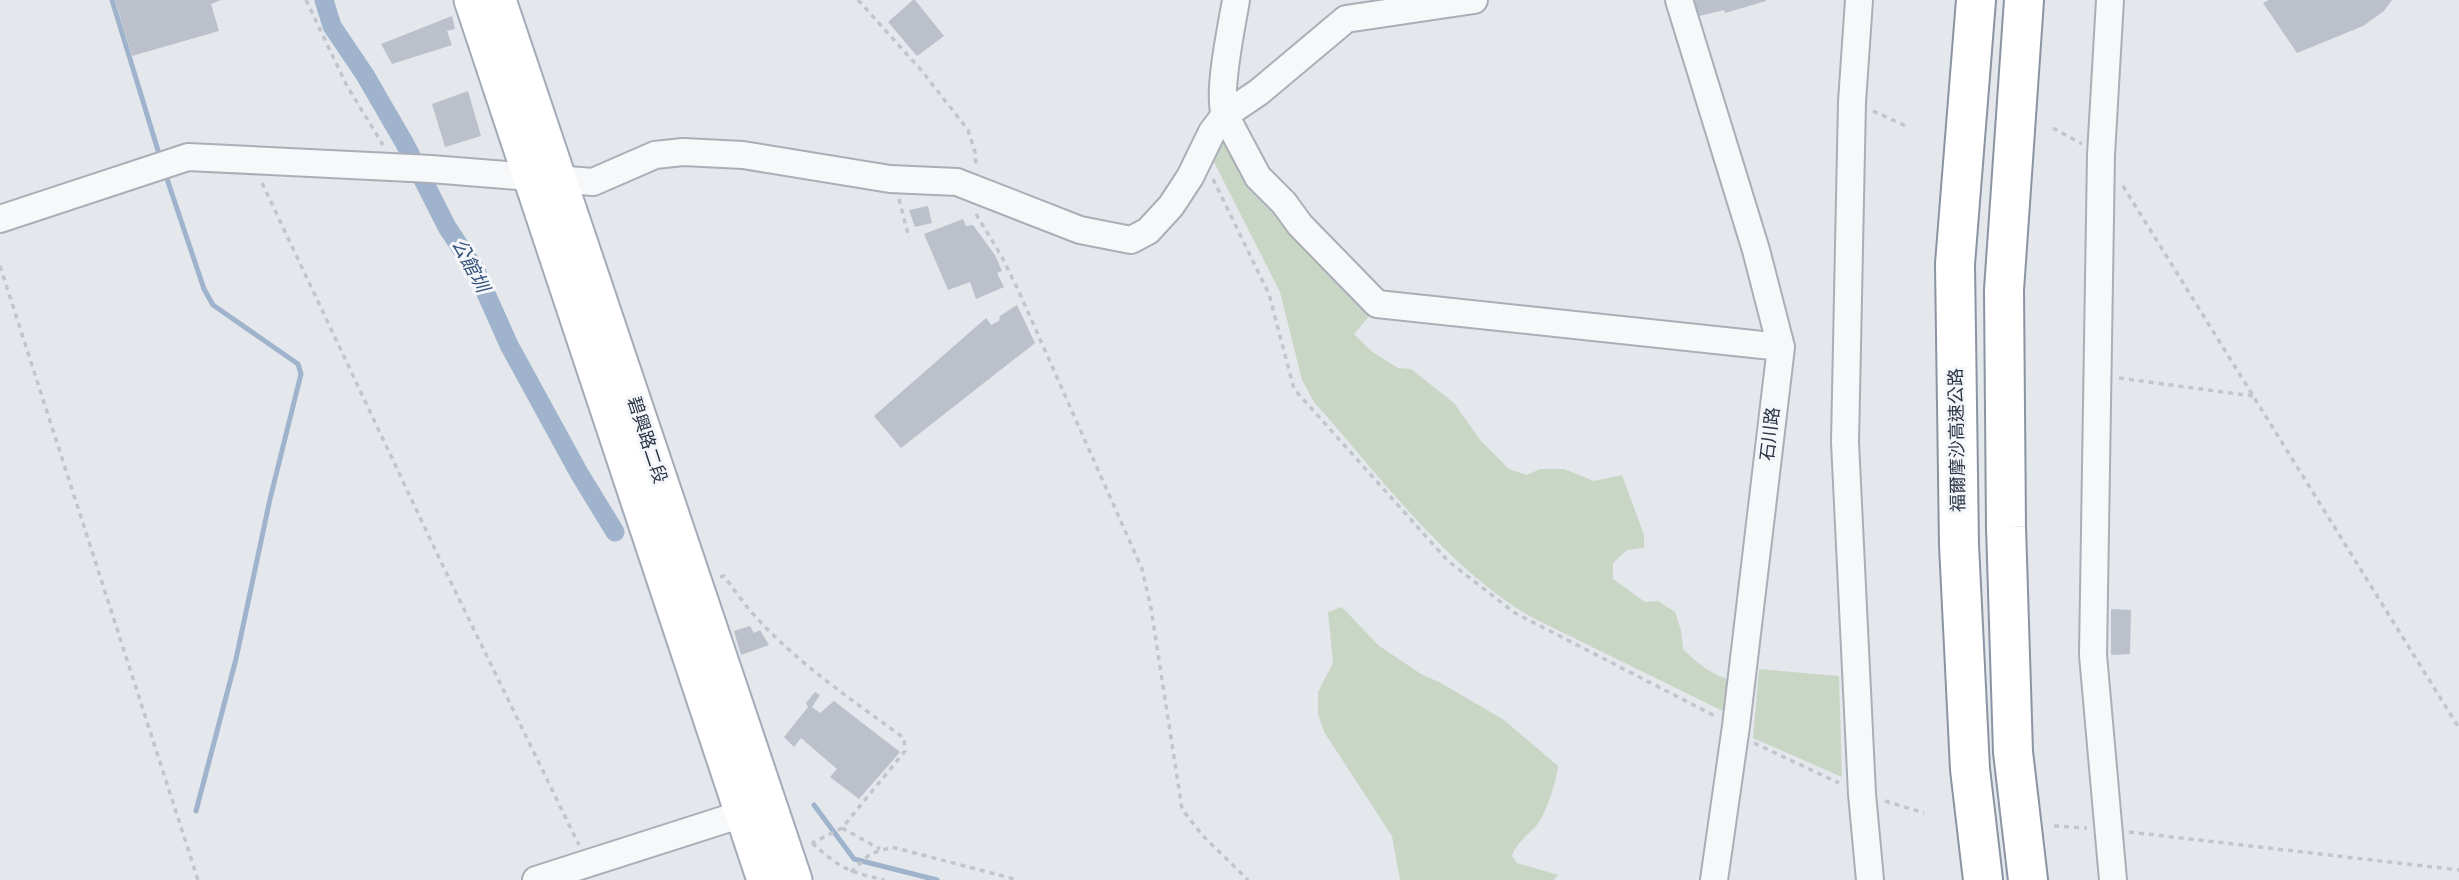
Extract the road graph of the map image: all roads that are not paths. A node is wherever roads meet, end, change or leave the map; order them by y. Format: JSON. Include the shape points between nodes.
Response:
{"nodes":[{"id":1,"x":471,"y":0,"type":"edge"},
{"id":2,"x":499,"y":0,"type":"edge"},
{"id":3,"x":1236,"y":0,"type":"edge"},
{"id":4,"x":1474,"y":0,"type":"edge"},
{"id":5,"x":1678,"y":0,"type":"edge"},
{"id":6,"x":1859,"y":0,"type":"edge"},
{"id":7,"x":1976,"y":0,"type":"edge"},
{"id":8,"x":2024,"y":0,"type":"edge"},
{"id":9,"x":2110,"y":0,"type":"edge"},
{"id":10,"x":1225,"y":115,"type":"junction"},
{"id":11,"x":546,"y":178,"type":"junction"},
{"id":12,"x":0,"y":219,"type":"edge"},
{"id":13,"x":1781,"y":347,"type":"junction"},
{"id":14,"x":742,"y":814,"type":"junction"},
{"id":15,"x":778,"y":828,"type":"junction"},
{"id":16,"x":536,"y":880,"type":"edge"},
{"id":17,"x":764,"y":880,"type":"edge"},
{"id":18,"x":795,"y":880,"type":"edge"},
{"id":19,"x":1714,"y":880,"type":"edge"},
{"id":20,"x":1870,"y":880,"type":"edge"},
{"id":21,"x":1983,"y":880,"type":"edge"},
{"id":22,"x":2028,"y":880,"type":"edge"},
{"id":23,"x":2113,"y":880,"type":"edge"}],
"edges":[{"from":1,"to":11,"type":"main road","name":"碧興路二段"},
{"from":2,"to":11,"type":"main road","name":"碧興路二段"},
{"from":3,"to":10,"type":"street","via":[[1222,107]]},
{"from":4,"to":10,"type":"street","via":[[1346,19]]},
{"from":5,"to":13,"type":"street","name":"石川路","via":[[1756,250]]},
{"from":6,"to":20,"type":"street","via":[[1852,102],[1845,442]]},
{"from":7,"to":21,"type":"highway","name":"福爾摩沙高速公路","via":[[1955,264],[1959,545],[1970,769]]},
{"from":8,"to":22,"type":"highway","via":[[2004,290],[2013,752]]},
{"from":9,"to":23,"type":"street","via":[[2101,155],[2093,655]]},
{"from":10,"to":11,"type":"street","via":[[1171,206],[1149,231],[1131,240],[1080,230],[967,186],[743,155],[655,155],[593,182]]},
{"from":10,"to":13,"type":"street","via":[[1258,177],[1377,304]]},
{"from":11,"to":12,"type":"street","via":[[188,157]]},
{"from":11,"to":14,"type":"main road","name":"碧興路二段"},
{"from":11,"to":15,"type":"main road","name":"碧興路二段"},
{"from":13,"to":19,"type":"street","name":"石川路"},
{"from":14,"to":15,"type":"street"},
{"from":14,"to":16,"type":"street"},
{"from":14,"to":17,"type":"main road","name":"碧興路二段"},
{"from":15,"to":18,"type":"main road","name":"碧興路二段"}]}
